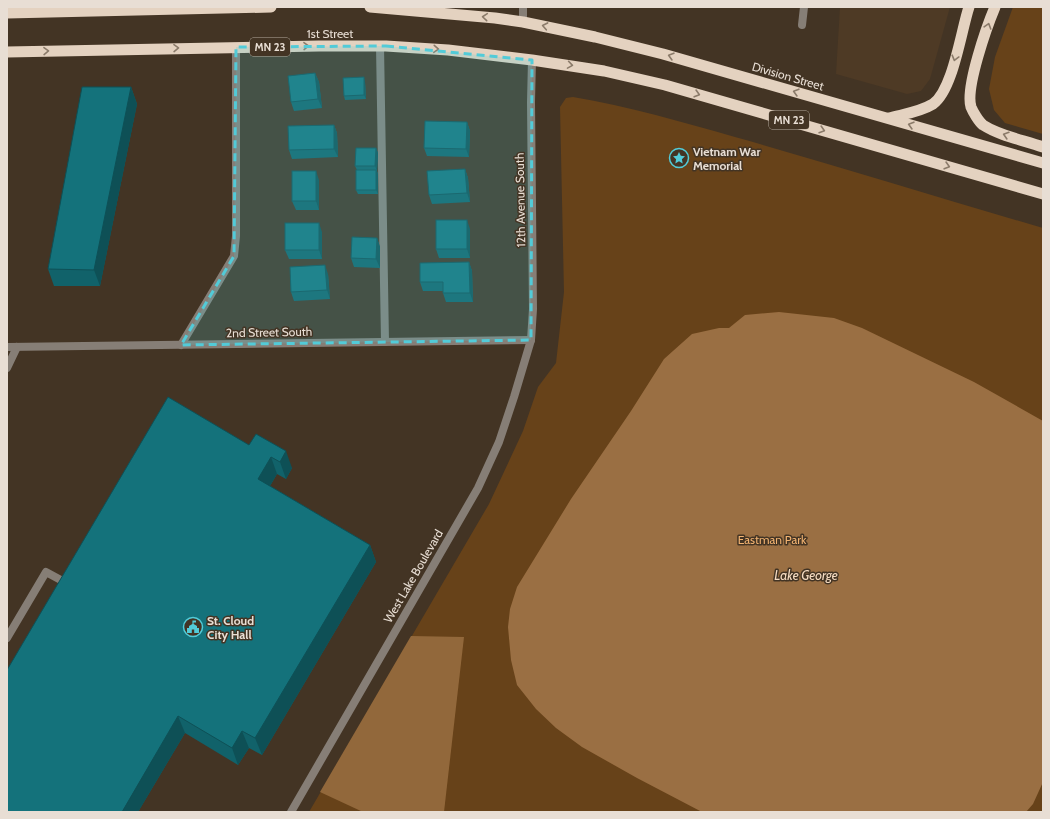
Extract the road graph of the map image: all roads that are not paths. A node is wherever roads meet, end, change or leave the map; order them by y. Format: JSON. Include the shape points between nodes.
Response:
{"nodes":[{"id":1,"x":271,"y":7,"type":"edge"},
{"id":2,"x":370,"y":7,"type":"edge"},
{"id":3,"x":524,"y":7,"type":"edge"},
{"id":4,"x":804,"y":7,"type":"edge"},
{"id":5,"x":969,"y":7,"type":"edge"},
{"id":6,"x":995,"y":7,"type":"edge"},
{"id":7,"x":7,"y":13,"type":"edge"},
{"id":8,"x":523,"y":22,"type":"junction"},
{"id":9,"x":802,"y":25,"type":"dead end"},
{"id":10,"x":380,"y":46,"type":"junction"},
{"id":11,"x":236,"y":47,"type":"junction"},
{"id":12,"x":7,"y":52,"type":"edge"},
{"id":13,"x":532,"y":60,"type":"junction"},
{"id":14,"x":888,"y":118,"type":"junction"},
{"id":15,"x":1043,"y":146,"type":"edge"},
{"id":16,"x":1043,"y":163,"type":"edge"},
{"id":17,"x":1043,"y":194,"type":"edge"},
{"id":18,"x":531,"y":340,"type":"junction"},
{"id":19,"x":385,"y":342,"type":"junction"},
{"id":20,"x":182,"y":345,"type":"junction"},
{"id":21,"x":7,"y":347,"type":"edge"},
{"id":22,"x":17,"y":347,"type":"junction"},
{"id":23,"x":7,"y":368,"type":"edge"},
{"id":24,"x":79,"y":590,"type":"edge"},
{"id":25,"x":7,"y":638,"type":"edge"},
{"id":26,"x":291,"y":812,"type":"edge"}],
"edges":[{"from":1,"to":7,"type":"highway"},
{"from":8,"to":2,"type":"highway","number":"MN 23","one_way":true},
{"from":3,"to":8,"type":"street"},
{"from":4,"to":9,"type":"street"},
{"from":5,"to":14,"type":"highway","one_way":true,"via":[[950,77],[942,95],[922,110]]},
{"from":15,"to":6,"type":"highway","one_way":true,"via":[[998,133],[982,124],[971,107],[972,78]]},
{"from":14,"to":8,"type":"highway","name":"Division Street","number":"MN 23","one_way":true,"via":[[663,54]]},
{"from":11,"to":10,"type":"highway","name":"1st Street","number":"MN 23","one_way":true},
{"from":10,"to":13,"type":"highway","name":"1st Street","number":"MN 23","one_way":true,"via":[[448,50]]},
{"from":10,"to":19,"type":"street"},
{"from":12,"to":11,"type":"highway","name":"1st Street","number":"MN 23","one_way":true},
{"from":11,"to":20,"type":"street","via":[[234,256]]},
{"from":13,"to":17,"type":"highway","number":"MN 23","one_way":true,"via":[[604,71],[665,85]]},
{"from":13,"to":18,"type":"street","name":"12th Avenue South"},
{"from":16,"to":14,"type":"highway","name":"Division Street","number":"MN 23","one_way":true},
{"from":18,"to":19,"type":"street","name":"2nd Street South"},
{"from":18,"to":26,"type":"street","name":"West Lake Boulevard","via":[[499,442],[478,488]]},
{"from":19,"to":20,"type":"street","name":"2nd Street South"},
{"from":20,"to":22,"type":"street","name":"2nd Street South"},
{"from":21,"to":22,"type":"street","name":"2nd Street South"},
{"from":22,"to":23,"type":"street"},
{"from":24,"to":25,"type":"street","via":[[46,572]]}]}
